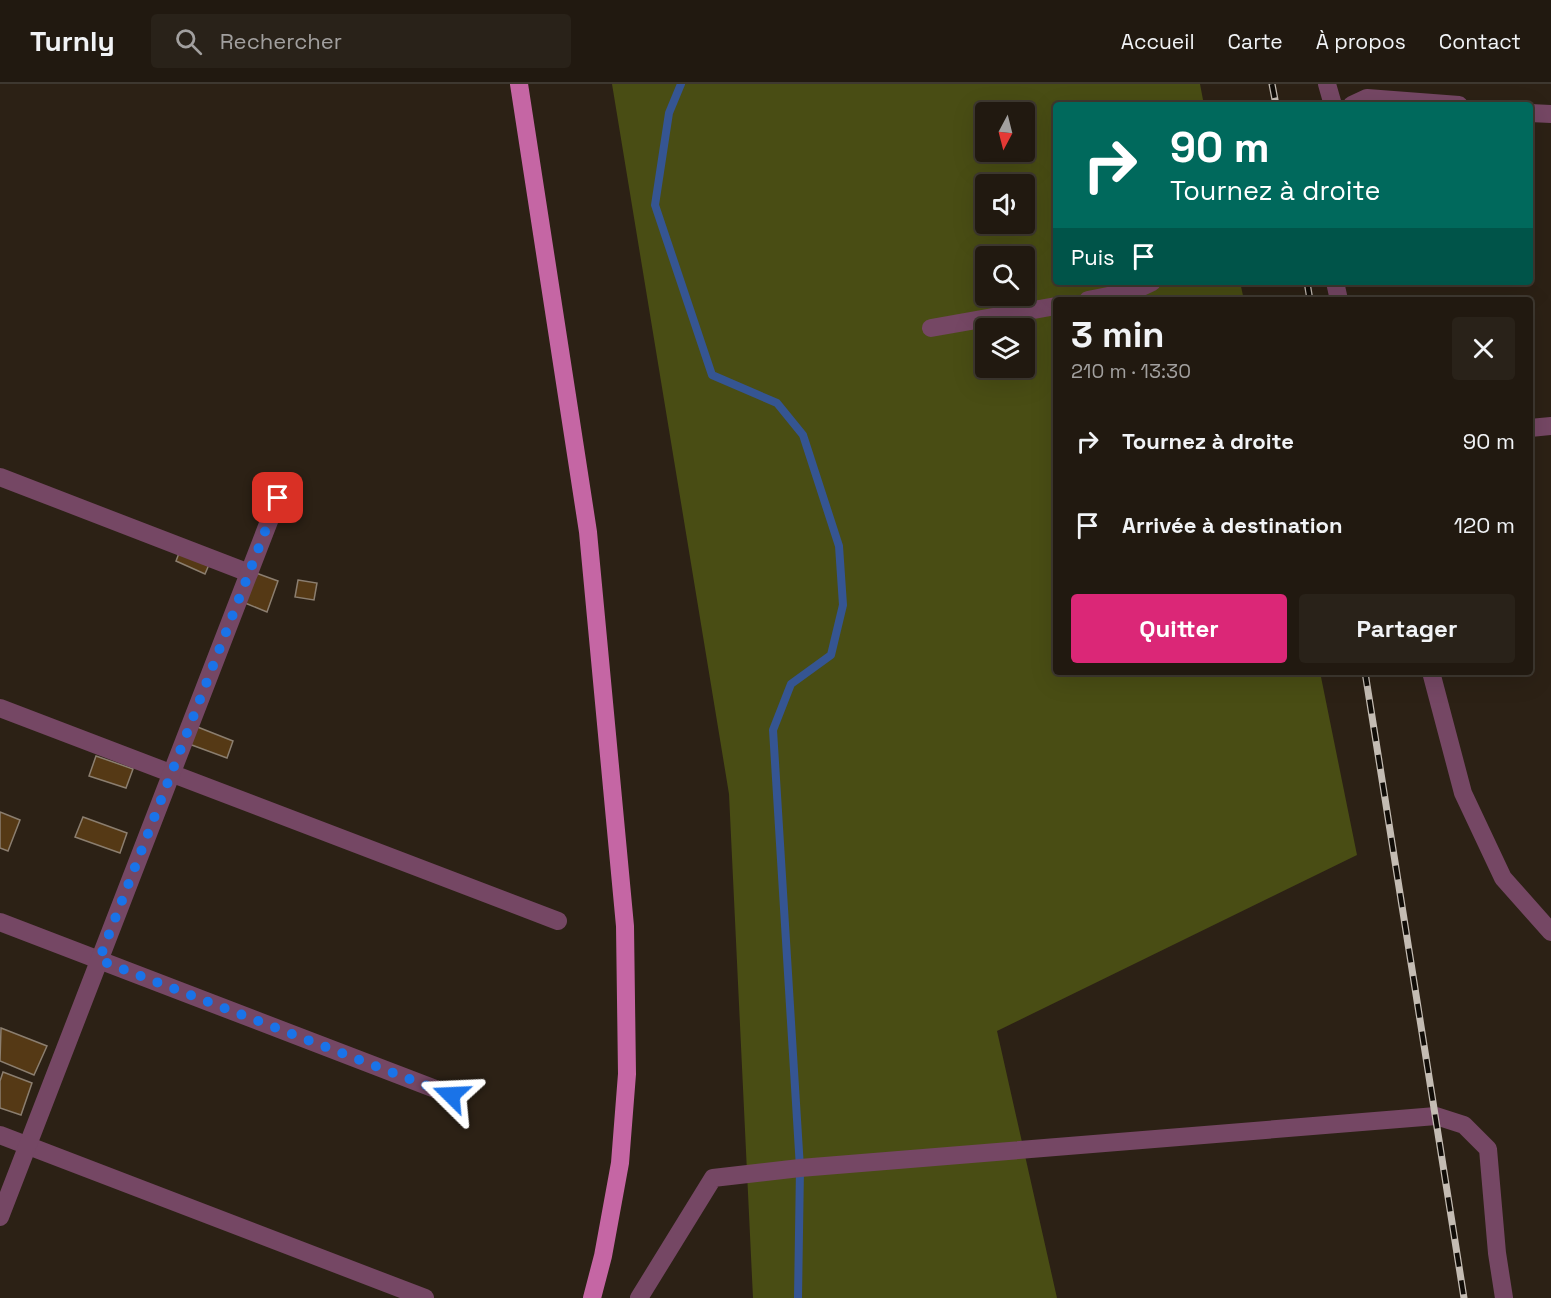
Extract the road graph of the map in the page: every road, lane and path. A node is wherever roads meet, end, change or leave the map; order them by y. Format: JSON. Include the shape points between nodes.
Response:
{"nodes":[{"id":1,"x":519,"y":84,"type":"edge"},
{"id":2,"x":1326,"y":84,"type":"edge"},
{"id":3,"x":1332,"y":102,"type":"edge"},
{"id":4,"x":1358,"y":102,"type":"edge"},
{"id":5,"x":1420,"y":102,"type":"edge"},
{"id":6,"x":1533,"y":114,"type":"edge"},
{"id":7,"x":1551,"y":114,"type":"edge"},
{"id":8,"x":1146,"y":285,"type":"edge"},
{"id":9,"x":1103,"y":297,"type":"edge"},
{"id":10,"x":1053,"y":307,"type":"edge"},
{"id":11,"x":931,"y":328,"type":"dead end"},
{"id":12,"x":1551,"y":426,"type":"edge"},
{"id":13,"x":1533,"y":428,"type":"edge"},
{"id":14,"x":0,"y":477,"type":"edge"},
{"id":15,"x":278,"y":498,"type":"dead end"},
{"id":16,"x":249,"y":573,"type":"junction"},
{"id":17,"x":1432,"y":675,"type":"edge"},
{"id":18,"x":0,"y":708,"type":"edge"},
{"id":19,"x":171,"y":773,"type":"junction"},
{"id":20,"x":558,"y":921,"type":"dead end"},
{"id":21,"x":0,"y":922,"type":"edge"},
{"id":22,"x":1551,"y":932,"type":"edge"},
{"id":23,"x":99,"y":960,"type":"junction"},
{"id":24,"x":451,"y":1095,"type":"dead end"},
{"id":25,"x":0,"y":1135,"type":"edge"},
{"id":26,"x":27,"y":1146,"type":"junction"},
{"id":27,"x":0,"y":1216,"type":"edge"},
{"id":28,"x":425,"y":1298,"type":"edge"},
{"id":29,"x":592,"y":1298,"type":"edge"},
{"id":30,"x":639,"y":1298,"type":"edge"},
{"id":31,"x":1504,"y":1298,"type":"edge"}],
"edges":[{"from":1,"to":29,"type":"main road","via":[[588,532],[625,926],[627,1074],[620,1163]]},
{"from":2,"to":3,"type":"street"},
{"from":4,"to":5,"type":"street","via":[[1367,98]]},
{"from":6,"to":7,"type":"street"},
{"from":8,"to":9,"type":"street"},
{"from":10,"to":11,"type":"street"},
{"from":12,"to":13,"type":"street"},
{"from":14,"to":16,"type":"street"},
{"from":15,"to":16,"type":"street"},
{"from":16,"to":19,"type":"street"},
{"from":17,"to":22,"type":"street","via":[[1463,793],[1503,878]]},
{"from":18,"to":19,"type":"street"},
{"from":19,"to":20,"type":"street"},
{"from":19,"to":23,"type":"street"},
{"from":21,"to":23,"type":"street"},
{"from":23,"to":24,"type":"street"},
{"from":23,"to":26,"type":"street"},
{"from":25,"to":26,"type":"street"},
{"from":26,"to":27,"type":"street"},
{"from":26,"to":28,"type":"street"},
{"from":30,"to":31,"type":"street","via":[[713,1178],[1436,1116],[1464,1125],[1488,1149]]}]}
